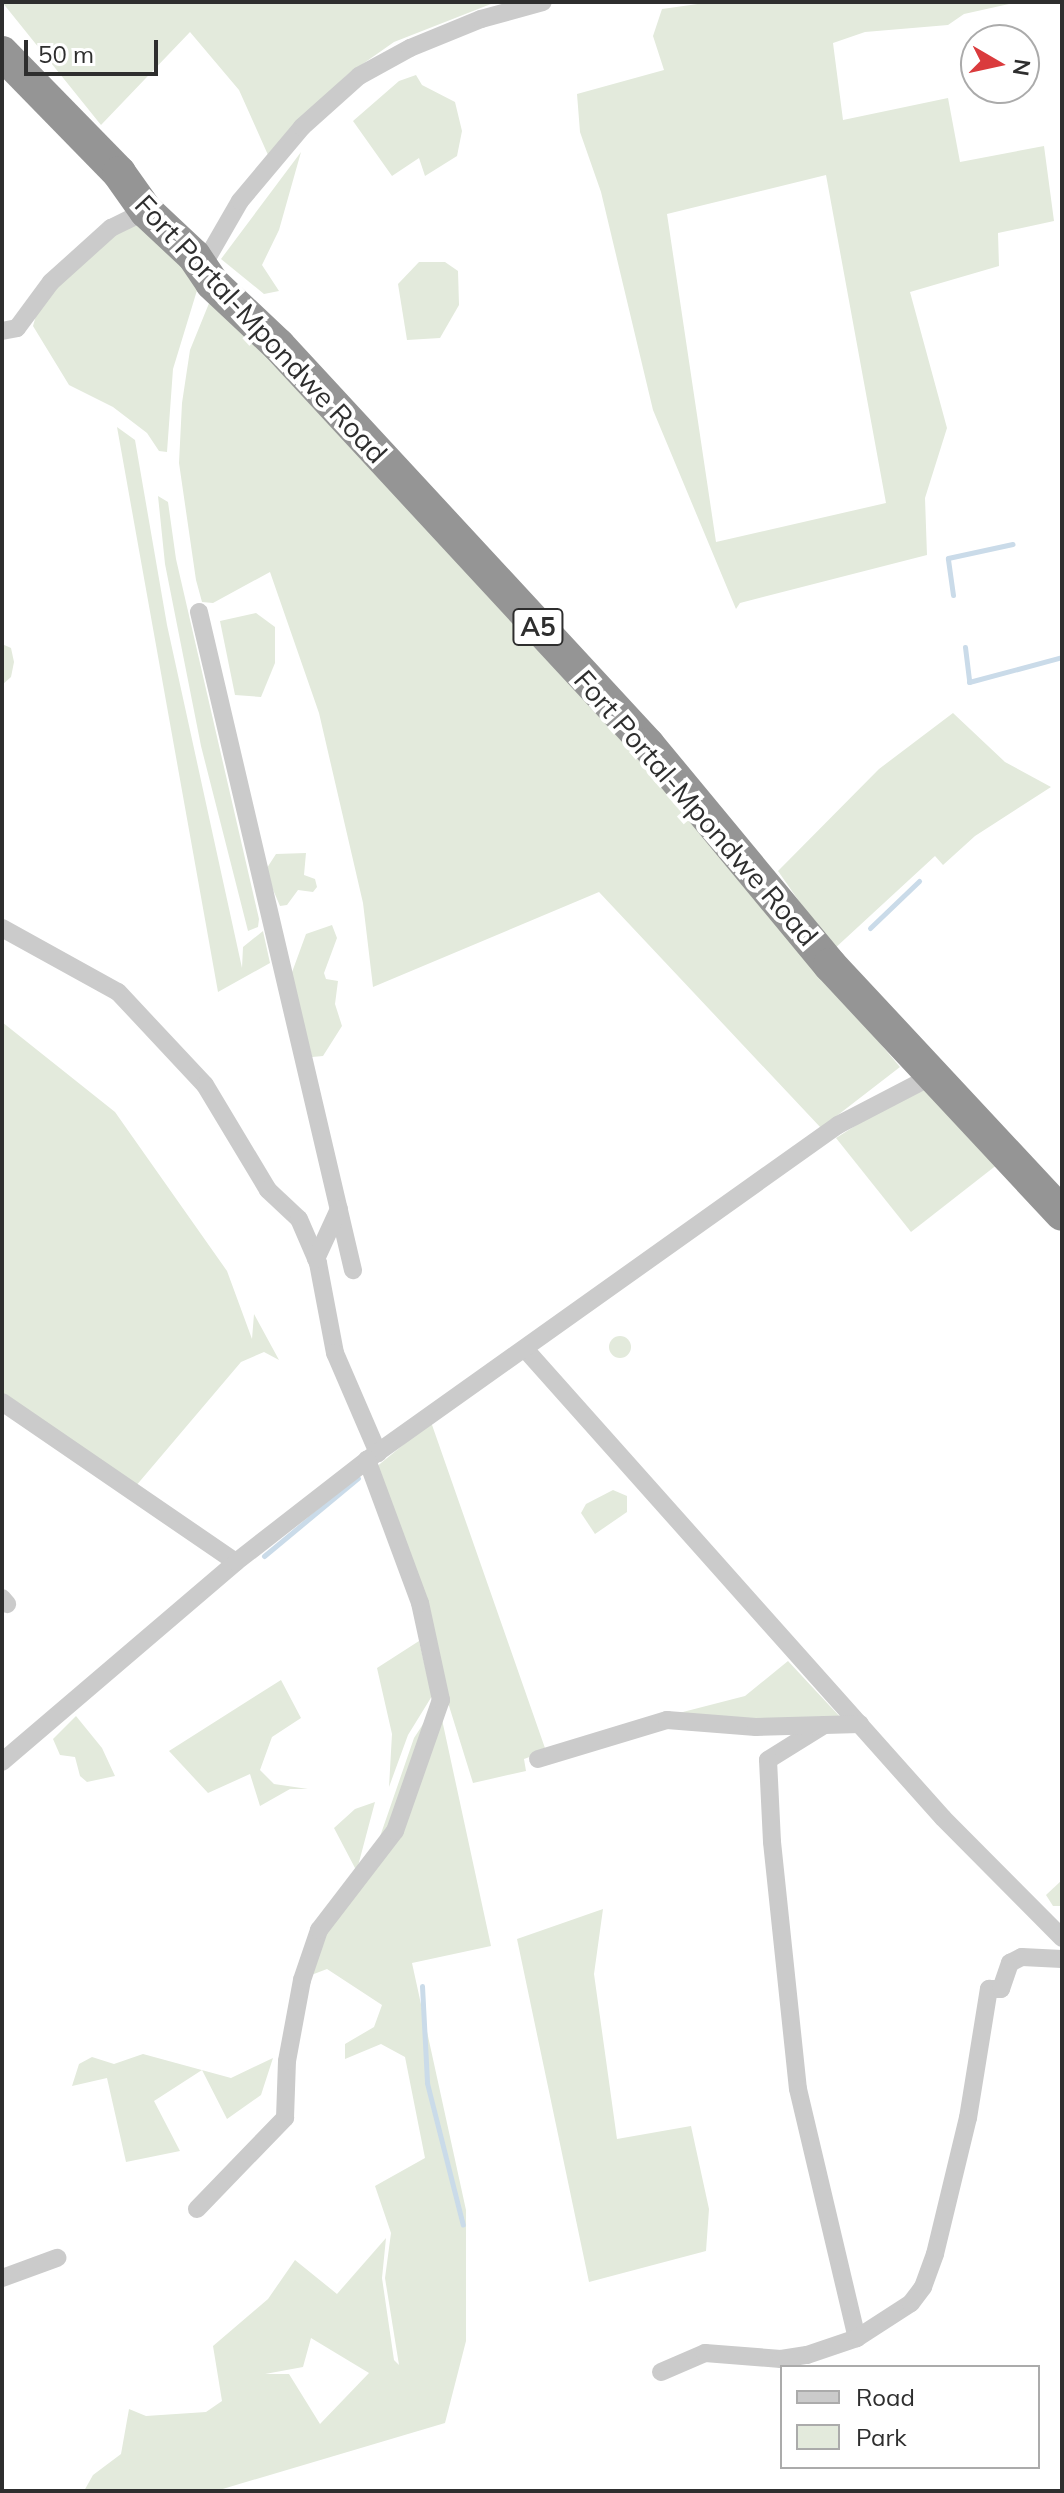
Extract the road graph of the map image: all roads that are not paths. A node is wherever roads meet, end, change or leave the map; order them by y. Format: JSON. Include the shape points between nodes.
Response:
{"nodes":[{"id":1,"x":543,"y":2,"type":"edge"},
{"id":2,"x":2,"y":53,"type":"edge"},
{"id":3,"x":146,"y":211,"type":"junction"},
{"id":4,"x":204,"y":274,"type":"junction"},
{"id":5,"x":2,"y":331,"type":"edge"},
{"id":6,"x":199,"y":612,"type":"dead end"},
{"id":7,"x":2,"y":928,"type":"edge"},
{"id":8,"x":936,"y":1074,"type":"junction"},
{"id":9,"x":339,"y":1209,"type":"junction"},
{"id":10,"x":1062,"y":1214,"type":"edge"},
{"id":11,"x":316,"y":1259,"type":"junction"},
{"id":12,"x":353,"y":1270,"type":"dead end"},
{"id":13,"x":525,"y":1349,"type":"junction"},
{"id":14,"x":2,"y":1402,"type":"edge"},
{"id":15,"x":372,"y":1456,"type":"junction"},
{"id":16,"x":236,"y":1562,"type":"junction"},
{"id":17,"x":860,"y":1724,"type":"junction"},
{"id":18,"x":824,"y":1725,"type":"junction"},
{"id":19,"x":538,"y":1759,"type":"dead end"},
{"id":20,"x":2,"y":1762,"type":"edge"},
{"id":21,"x":1062,"y":1938,"type":"edge"},
{"id":22,"x":1062,"y":1959,"type":"edge"},
{"id":23,"x":197,"y":2209,"type":"dead end"},
{"id":24,"x":57,"y":2258,"type":"dead end"},
{"id":25,"x":2,"y":2278,"type":"edge"},
{"id":26,"x":857,"y":2338,"type":"junction"},
{"id":27,"x":661,"y":2372,"type":"dead end"}],
"edges":[{"from":1,"to":4,"type":"street","via":[[438,36],[359,76],[302,127],[240,201],[206,260]]},
{"from":2,"to":3,"type":"highway","name":"Fort Portal-Mpondwe Road","number":"A5","via":[[119,173]]},
{"from":3,"to":4,"type":"highway","name":"Fort Portal-Mpondwe Road","number":"A5","via":[[194,256]]},
{"from":3,"to":5,"type":"street","via":[[111,228],[38,296],[17,328]]},
{"from":4,"to":8,"type":"highway","name":"Fort Portal-Mpondwe Road","number":"A5","via":[[278,345],[648,745],[830,965]]},
{"from":6,"to":9,"type":"street"},
{"from":7,"to":11,"type":"street","via":[[118,992],[205,1085],[268,1190],[299,1219]]},
{"from":8,"to":10,"type":"highway","name":"Fort Portal-Mpondwe Road","number":"A5"},
{"from":8,"to":13,"type":"street","via":[[838,1125]]},
{"from":9,"to":11,"type":"street"},
{"from":9,"to":12,"type":"street"},
{"from":11,"to":15,"type":"street","via":[[335,1353]]},
{"from":13,"to":15,"type":"street"},
{"from":13,"to":17,"type":"street"},
{"from":14,"to":16,"type":"street"},
{"from":15,"to":16,"type":"street"},
{"from":15,"to":23,"type":"street","via":[[420,1603],[441,1700],[395,1831],[319,1930],[302,1980],[289,2047],[285,2118]]},
{"from":16,"to":20,"type":"street"},
{"from":17,"to":18,"type":"street"},
{"from":17,"to":21,"type":"street"},
{"from":18,"to":19,"type":"street","via":[[756,1727],[667,1720]]},
{"from":18,"to":26,"type":"street","via":[[768,1760],[772,1842],[798,2089]]},
{"from":22,"to":26,"type":"street","via":[[1022,1957],[1010,1963],[1001,1989],[989,1989],[968,2118],[923,2287],[911,2303]]},
{"from":24,"to":25,"type":"street"},
{"from":26,"to":27,"type":"street","via":[[792,2359],[705,2353]]}]}
